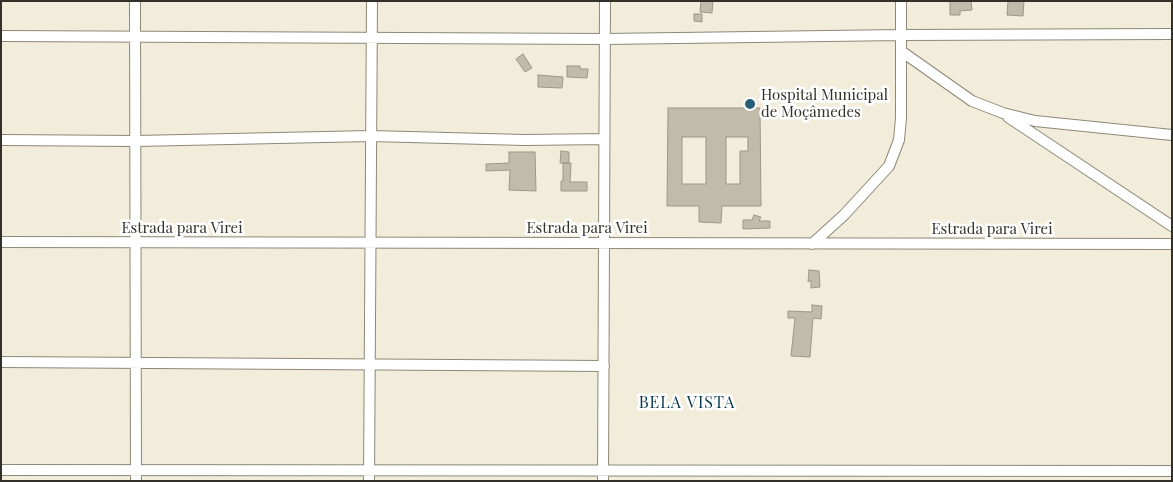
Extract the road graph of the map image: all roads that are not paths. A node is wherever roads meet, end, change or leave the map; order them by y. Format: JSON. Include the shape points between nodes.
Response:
{"nodes":[{"id":1,"x":136,"y":1,"type":"edge"},
{"id":2,"x":372,"y":1,"type":"edge"},
{"id":3,"x":605,"y":1,"type":"edge"},
{"id":4,"x":901,"y":1,"type":"edge"},
{"id":5,"x":901,"y":34,"type":"junction"},
{"id":6,"x":1172,"y":34,"type":"edge"},
{"id":7,"x":1,"y":36,"type":"edge"},
{"id":8,"x":136,"y":37,"type":"junction"},
{"id":9,"x":371,"y":37,"type":"junction"},
{"id":10,"x":605,"y":39,"type":"junction"},
{"id":11,"x":901,"y":51,"type":"junction"},
{"id":12,"x":1003,"y":113,"type":"junction"},
{"id":13,"x":1172,"y":135,"type":"edge"},
{"id":14,"x":371,"y":136,"type":"junction"},
{"id":15,"x":604,"y":139,"type":"junction"},
{"id":16,"x":1,"y":140,"type":"edge"},
{"id":17,"x":136,"y":141,"type":"junction"},
{"id":18,"x":1172,"y":226,"type":"edge"},
{"id":19,"x":1,"y":242,"type":"edge"},
{"id":20,"x":136,"y":243,"type":"junction"},
{"id":21,"x":370,"y":243,"type":"junction"},
{"id":22,"x":604,"y":244,"type":"junction"},
{"id":23,"x":812,"y":244,"type":"junction"},
{"id":24,"x":1172,"y":244,"type":"edge"},
{"id":25,"x":1,"y":362,"type":"edge"},
{"id":26,"x":136,"y":362,"type":"junction"},
{"id":27,"x":370,"y":364,"type":"junction"},
{"id":28,"x":604,"y":366,"type":"junction"},
{"id":29,"x":1,"y":470,"type":"edge"},
{"id":30,"x":1172,"y":471,"type":"edge"},
{"id":31,"x":136,"y":476,"type":"edge"},
{"id":32,"x":369,"y":476,"type":"edge"},
{"id":33,"x":603,"y":476,"type":"edge"},
{"id":34,"x":899,"y":476,"type":"edge"}],
"edges":[{"from":1,"to":8,"type":"street"},
{"from":2,"to":9,"type":"street"},
{"from":3,"to":10,"type":"street"},
{"from":4,"to":5,"type":"street"},
{"from":5,"to":6,"type":"street"},
{"from":5,"to":10,"type":"street"},
{"from":5,"to":11,"type":"street"},
{"from":7,"to":8,"type":"street"},
{"from":8,"to":9,"type":"street"},
{"from":8,"to":17,"type":"street"},
{"from":9,"to":10,"type":"street"},
{"from":9,"to":14,"type":"street"},
{"from":10,"to":15,"type":"street"},
{"from":11,"to":12,"type":"street","via":[[972,101]]},
{"from":11,"to":23,"type":"street","via":[[899,140],[888,166],[844,215]]},
{"from":12,"to":13,"type":"street","via":[[1035,121]]},
{"from":12,"to":18,"type":"street"},
{"from":14,"to":15,"type":"street"},
{"from":14,"to":17,"type":"street"},
{"from":14,"to":21,"type":"street"},
{"from":15,"to":22,"type":"street"},
{"from":16,"to":17,"type":"street"},
{"from":17,"to":20,"type":"street"},
{"from":19,"to":20,"type":"street","name":"Estrada para Virei"},
{"from":20,"to":21,"type":"street","name":"Estrada para Virei"},
{"from":20,"to":26,"type":"street"},
{"from":21,"to":22,"type":"street","name":"Estrada para Virei"},
{"from":21,"to":27,"type":"street"},
{"from":22,"to":23,"type":"street","name":"Estrada para Virei"},
{"from":22,"to":28,"type":"street"},
{"from":23,"to":24,"type":"street","name":"Estrada para Virei"},
{"from":25,"to":26,"type":"street"},
{"from":26,"to":27,"type":"street"},
{"from":26,"to":31,"type":"street"},
{"from":27,"to":28,"type":"street"},
{"from":27,"to":32,"type":"street"},
{"from":28,"to":33,"type":"street"},
{"from":29,"to":31,"type":"street"},
{"from":30,"to":34,"type":"street"},
{"from":31,"to":32,"type":"street"},
{"from":32,"to":33,"type":"street"},
{"from":33,"to":34,"type":"street"}]}
